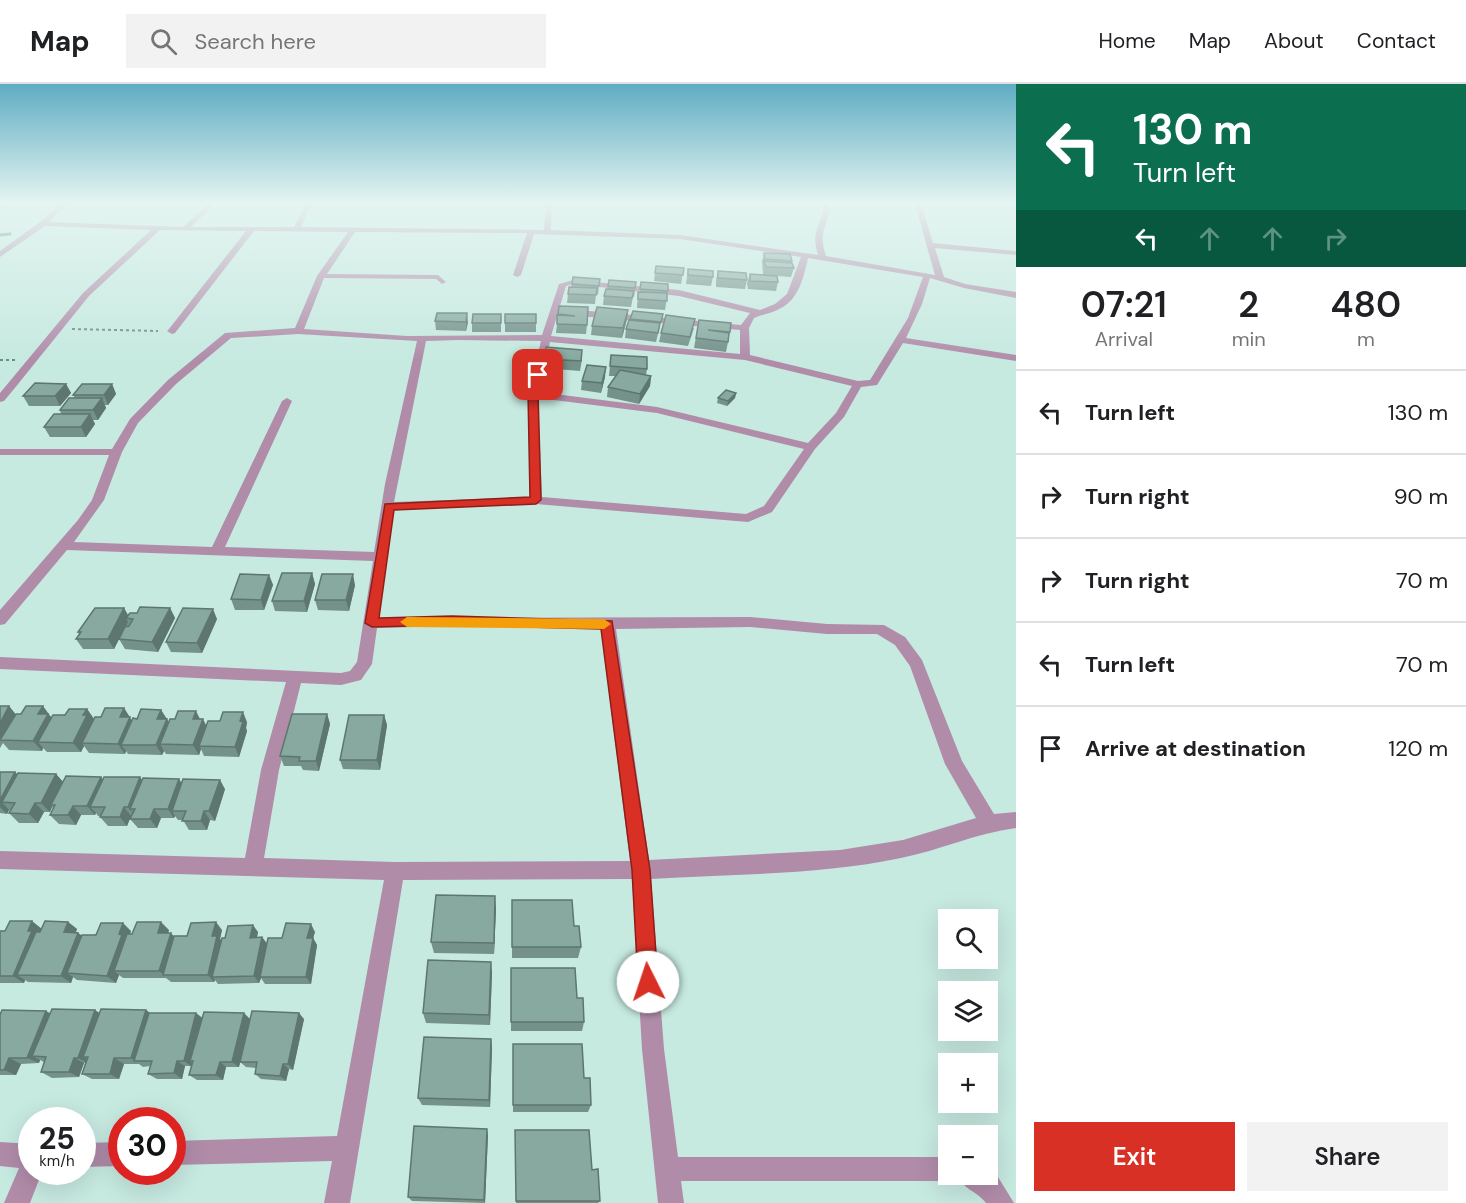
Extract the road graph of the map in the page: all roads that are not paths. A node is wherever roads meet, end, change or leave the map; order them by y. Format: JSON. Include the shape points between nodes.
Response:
{"nodes":[{"id":1,"x":125,"y":256,"type":"edge"},
{"id":2,"x":231,"y":256,"type":"edge"},
{"id":3,"x":334,"y":256,"type":"edge"},
{"id":4,"x":523,"y":256,"type":"edge"},
{"id":5,"x":805,"y":256,"type":"edge"},
{"id":6,"x":806,"y":256,"type":"edge"},
{"id":7,"x":933,"y":256,"type":"edge"},
{"id":8,"x":823,"y":259,"type":"joint"},
{"id":9,"x":517,"y":275,"type":"dead end"},
{"id":10,"x":927,"y":275,"type":"junction"},
{"id":11,"x":321,"y":276,"type":"junction"},
{"id":12,"x":940,"y":279,"type":"junction"},
{"id":13,"x":442,"y":282,"type":"dead end"},
{"id":14,"x":1016,"y":295,"type":"edge"},
{"id":15,"x":553,"y":310,"type":"junction"},
{"id":16,"x":758,"y":312,"type":"junction"},
{"id":17,"x":744,"y":328,"type":"junction"},
{"id":18,"x":172,"y":331,"type":"road end"},
{"id":19,"x":298,"y":331,"type":"junction"},
{"id":20,"x":547,"y":338,"type":"junction"},
{"id":21,"x":422,"y":340,"type":"junction"},
{"id":22,"x":901,"y":340,"type":"junction"},
{"id":23,"x":745,"y":357,"type":"junction"},
{"id":24,"x":1016,"y":358,"type":"edge"},
{"id":25,"x":858,"y":384,"type":"junction"},
{"id":26,"x":533,"y":393,"type":"junction"},
{"id":27,"x":0,"y":399,"type":"edge"},
{"id":28,"x":287,"y":401,"type":"dead end"},
{"id":29,"x":811,"y":447,"type":"junction"},
{"id":30,"x":0,"y":452,"type":"edge"},
{"id":31,"x":116,"y":452,"type":"junction"},
{"id":32,"x":536,"y":500,"type":"junction"},
{"id":33,"x":388,"y":506,"type":"junction"},
{"id":34,"x":61,"y":546,"type":"junction"},
{"id":35,"x":217,"y":550,"type":"junction"},
{"id":36,"x":381,"y":557,"type":"junction"},
{"id":37,"x":0,"y":620,"type":"edge"},
{"id":38,"x":372,"y":623,"type":"junction"},
{"id":39,"x":608,"y":624,"type":"junction"},
{"id":40,"x":0,"y":663,"type":"edge"},
{"id":41,"x":295,"y":677,"type":"junction"},
{"id":42,"x":1016,"y":820,"type":"edge"},
{"id":43,"x":989,"y":823,"type":"junction"},
{"id":44,"x":0,"y":860,"type":"edge"},
{"id":45,"x":253,"y":866,"type":"junction"},
{"id":46,"x":641,"y":870,"type":"junction"},
{"id":47,"x":394,"y":871,"type":"junction"},
{"id":48,"x":347,"y":1149,"type":"junction"},
{"id":49,"x":186,"y":1153,"type":"edge"},
{"id":50,"x":0,"y":1154,"type":"edge"},
{"id":51,"x":18,"y":1155,"type":"edge"},
{"id":52,"x":667,"y":1169,"type":"junction"},
{"id":53,"x":938,"y":1169,"type":"edge"},
{"id":54,"x":24,"y":1185,"type":"edge"},
{"id":55,"x":987,"y":1185,"type":"edge"},
{"id":56,"x":17,"y":1203,"type":"edge"},
{"id":57,"x":337,"y":1203,"type":"edge"},
{"id":58,"x":671,"y":1203,"type":"edge"},
{"id":59,"x":1001,"y":1203,"type":"edge"}],
"edges":[{"from":1,"to":27,"type":"street","via":[[77,304]]},
{"from":2,"to":18,"type":"street"},
{"from":3,"to":11,"type":"street"},
{"from":4,"to":9,"type":"street"},
{"from":5,"to":16,"type":"street","via":[[800,274],[782,305]]},
{"from":6,"to":8,"type":"street"},
{"from":7,"to":12,"type":"street"},
{"from":8,"to":10,"type":"street"},
{"from":10,"to":12,"type":"street"},
{"from":10,"to":22,"type":"street","via":[[923,295]]},
{"from":11,"to":13,"type":"street","via":[[438,277]]},
{"from":11,"to":19,"type":"street"},
{"from":12,"to":14,"type":"street"},
{"from":15,"to":16,"type":"street","via":[[563,284],[573,282],[679,293]]},
{"from":15,"to":17,"type":"street"},
{"from":15,"to":20,"type":"street"},
{"from":16,"to":17,"type":"street","via":[[750,316]]},
{"from":17,"to":23,"type":"street"},
{"from":19,"to":21,"type":"street"},
{"from":19,"to":31,"type":"street","via":[[243,333],[220,340],[148,406]]},
{"from":20,"to":21,"type":"street"},
{"from":20,"to":23,"type":"street"},
{"from":20,"to":26,"type":"street"},
{"from":21,"to":33,"type":"street"},
{"from":22,"to":24,"type":"street"},
{"from":22,"to":25,"type":"street","via":[[873,383]]},
{"from":23,"to":25,"type":"street"},
{"from":25,"to":29,"type":"street","via":[[840,415]]},
{"from":26,"to":29,"type":"street","via":[[657,410]]},
{"from":26,"to":32,"type":"street"},
{"from":28,"to":35,"type":"street"},
{"from":29,"to":32,"type":"street","via":[[768,509],[748,518]]},
{"from":30,"to":31,"type":"street"},
{"from":31,"to":34,"type":"street","via":[[98,500]]},
{"from":32,"to":33,"type":"street"},
{"from":33,"to":36,"type":"street"},
{"from":34,"to":35,"type":"street"},
{"from":34,"to":37,"type":"street"},
{"from":35,"to":36,"type":"street"},
{"from":36,"to":38,"type":"street"},
{"from":38,"to":39,"type":"street"},
{"from":38,"to":41,"type":"street","via":[[364,664],[355,676]]},
{"from":39,"to":43,"type":"street","via":[[750,622],[879,629],[900,641],[916,664],[954,764]]},
{"from":39,"to":46,"type":"street"},
{"from":40,"to":41,"type":"street"},
{"from":41,"to":45,"type":"street","via":[[270,770]]},
{"from":42,"to":43,"type":"street"},
{"from":43,"to":46,"type":"street","via":[[903,849],[840,859]]},
{"from":44,"to":45,"type":"street"},
{"from":45,"to":47,"type":"street"},
{"from":46,"to":47,"type":"street"},
{"from":46,"to":52,"type":"street","via":[[652,1049]]},
{"from":47,"to":48,"type":"street"},
{"from":48,"to":49,"type":"street"},
{"from":48,"to":57,"type":"street"},
{"from":50,"to":51,"type":"street"},
{"from":52,"to":53,"type":"street"},
{"from":52,"to":58,"type":"street"},
{"from":54,"to":56,"type":"street"},
{"from":55,"to":59,"type":"street"}]}
